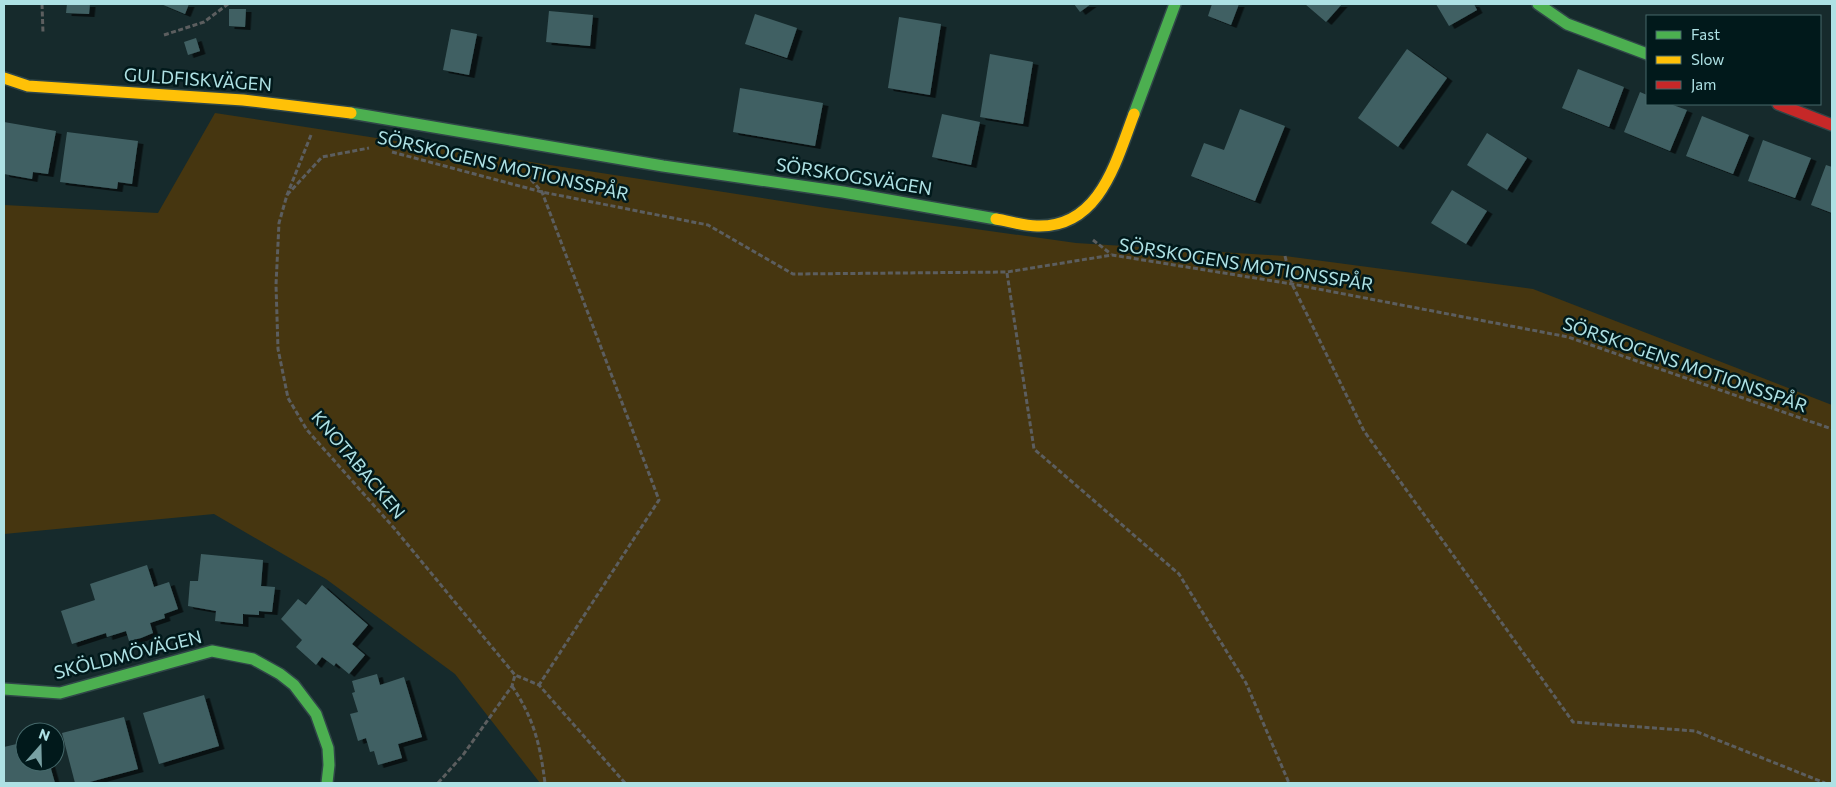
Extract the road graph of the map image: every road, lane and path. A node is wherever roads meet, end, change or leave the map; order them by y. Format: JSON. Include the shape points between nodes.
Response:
{"nodes":[{"id":1,"x":42,"y":4,"type":"edge"},
{"id":2,"x":228,"y":4,"type":"edge"},
{"id":3,"x":1175,"y":4,"type":"edge"},
{"id":4,"x":1538,"y":4,"type":"edge"},
{"id":5,"x":43,"y":33,"type":"dead end"},
{"id":6,"x":164,"y":35,"type":"dead end"},
{"id":7,"x":1646,"y":54,"type":"edge"},
{"id":8,"x":4,"y":78,"type":"edge"},
{"id":9,"x":1781,"y":105,"type":"edge"},
{"id":10,"x":321,"y":108,"type":"junction"},
{"id":11,"x":390,"y":119,"type":"joint"},
{"id":12,"x":1832,"y":124,"type":"edge"},
{"id":13,"x":372,"y":147,"type":"dead end"},
{"id":14,"x":390,"y":152,"type":"dead end"},
{"id":15,"x":524,"y":171,"type":"dead end"},
{"id":16,"x":542,"y":192,"type":"junction"},
{"id":17,"x":287,"y":195,"type":"junction"},
{"id":18,"x":1285,"y":256,"type":"dead end"},
{"id":19,"x":1007,"y":272,"type":"junction"},
{"id":20,"x":1292,"y":284,"type":"junction"},
{"id":21,"x":1832,"y":429,"type":"edge"},
{"id":22,"x":515,"y":675,"type":"junction"},
{"id":23,"x":539,"y":685,"type":"junction"},
{"id":24,"x":512,"y":686,"type":"junction"},
{"id":25,"x":4,"y":689,"type":"edge"},
{"id":26,"x":327,"y":783,"type":"edge"},
{"id":27,"x":438,"y":783,"type":"edge"},
{"id":28,"x":545,"y":783,"type":"edge"},
{"id":29,"x":625,"y":783,"type":"edge"},
{"id":30,"x":1289,"y":783,"type":"edge"},
{"id":31,"x":1825,"y":783,"type":"edge"}],
"edges":[{"from":1,"to":5,"type":"path"},
{"from":2,"to":6,"type":"path","via":[[204,22]]},
{"from":3,"to":11,"type":"street","name":"SÖRSKOGSVÄGEN","via":[[1110,176],[1084,213],[1053,226],[1036,226],[844,192],[663,166]]},
{"from":4,"to":7,"type":"street","via":[[1567,24]]},
{"from":8,"to":10,"type":"street","name":"GULDFISKVÄGEN","via":[[28,86]]},
{"from":9,"to":12,"type":"street"},
{"from":10,"to":11,"type":"street","name":"GULDFISKVÄGEN"},
{"from":10,"to":17,"type":"path","name":"KNOTABACKEN"},
{"from":13,"to":17,"type":"path","name":"SÖRSKOGENS MOTIONSSPÅR","via":[[322,157]]},
{"from":14,"to":16,"type":"path","name":"SÖRSKOGENS MOTIONSSPÅR"},
{"from":15,"to":16,"type":"path"},
{"from":16,"to":19,"type":"path","name":"SÖRSKOGENS MOTIONSSPÅR","via":[[708,225],[793,274]]},
{"from":16,"to":23,"type":"path","via":[[659,500]]},
{"from":17,"to":22,"type":"path","name":"KNOTABACKEN","via":[[279,223],[276,285],[278,349],[288,398],[307,430],[394,528]]},
{"from":18,"to":20,"type":"path"},
{"from":19,"to":20,"type":"path","name":"SÖRSKOGENS MOTIONSSPÅR","via":[[1112,255]]},
{"from":19,"to":30,"type":"path","via":[[1034,449],[1178,574],[1246,683]]},
{"from":20,"to":21,"type":"path","name":"SÖRSKOGENS MOTIONSSPÅR","via":[[1568,337]]},
{"from":20,"to":31,"type":"path","via":[[1364,431],[1573,722],[1695,732]]},
{"from":22,"to":23,"type":"path"},
{"from":22,"to":24,"type":"path"},
{"from":23,"to":29,"type":"path"},
{"from":24,"to":27,"type":"path","via":[[463,755]]},
{"from":24,"to":28,"type":"path","via":[[529,711],[542,756]]},
{"from":25,"to":26,"type":"street","name":"SKÖLDMÖVÄGEN","via":[[60,693],[212,651],[238,656],[265,664],[293,684],[314,711],[327,739],[331,766]]}]}
